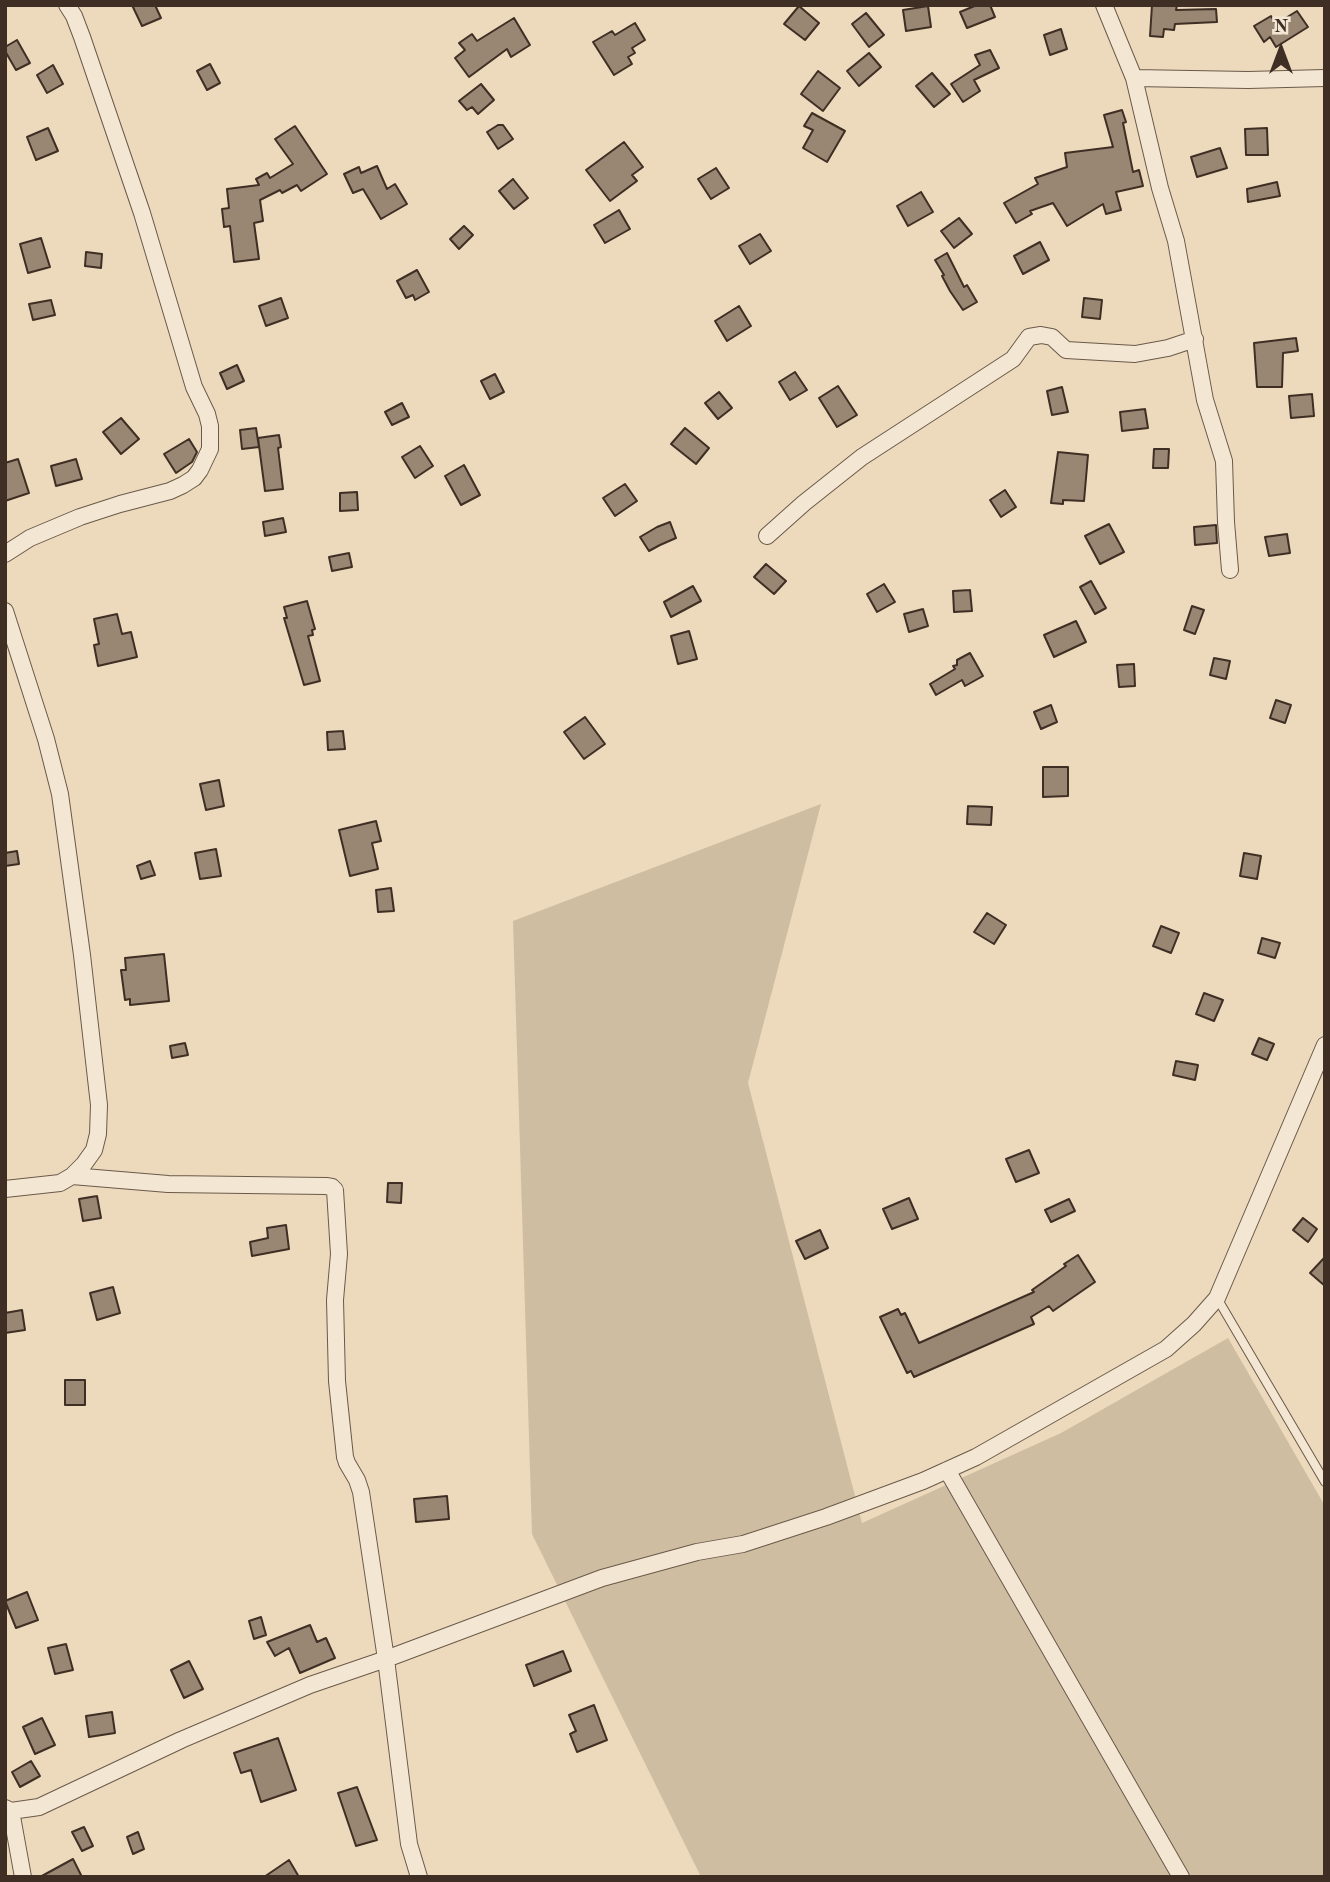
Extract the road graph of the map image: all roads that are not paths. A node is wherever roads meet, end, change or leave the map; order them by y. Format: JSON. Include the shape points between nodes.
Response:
{"nodes":[{"id":1,"x":66,"y":5,"type":"edge"},
{"id":2,"x":1104,"y":5,"type":"edge"},
{"id":3,"x":1134,"y":78,"type":"junction"},
{"id":4,"x":1325,"y":78,"type":"edge"},
{"id":5,"x":1195,"y":339,"type":"junction"},
{"id":6,"x":767,"y":536,"type":"dead end"},
{"id":7,"x":5,"y":554,"type":"edge"},
{"id":8,"x":1230,"y":570,"type":"dead end"},
{"id":9,"x":5,"y":611,"type":"edge"},
{"id":10,"x":1325,"y":1045,"type":"edge"},
{"id":11,"x":72,"y":1176,"type":"junction"},
{"id":12,"x":5,"y":1189,"type":"edge"},
{"id":13,"x":1217,"y":1297,"type":"junction"},
{"id":14,"x":947,"y":1470,"type":"junction"},
{"id":15,"x":1325,"y":1482,"type":"edge"},
{"id":16,"x":386,"y":1659,"type":"junction"},
{"id":17,"x":8,"y":1809,"type":"edge"},
{"id":18,"x":23,"y":1877,"type":"edge"},
{"id":19,"x":419,"y":1877,"type":"edge"},
{"id":20,"x":1181,"y":1877,"type":"edge"}],
"edges":[{"from":1,"to":7,"type":"street","via":[[82,37],[142,213],[194,387],[207,414],[210,449],[200,470],[183,485],[80,517]]},
{"from":2,"to":3,"type":"street"},
{"from":3,"to":4,"type":"street"},
{"from":3,"to":5,"type":"street","via":[[1176,241]]},
{"from":5,"to":6,"type":"street","via":[[1135,354],[1066,350],[1052,337],[1029,337],[1013,359],[862,457]]},
{"from":5,"to":8,"type":"street","via":[[1205,400],[1224,461]]},
{"from":9,"to":11,"type":"street","via":[[60,794],[91,1030],[98,1134],[94,1150]]},
{"from":10,"to":13,"type":"street"},
{"from":11,"to":12,"type":"street","via":[[60,1183]]},
{"from":11,"to":16,"type":"street","via":[[169,1184],[326,1186],[335,1190],[337,1381],[343,1444],[361,1492]]},
{"from":13,"to":14,"type":"street","via":[[1166,1349]]},
{"from":13,"to":15,"type":"lane"},
{"from":14,"to":16,"type":"street","via":[[743,1544],[602,1578]]},
{"from":14,"to":20,"type":"street"},
{"from":16,"to":17,"type":"street","via":[[310,1685],[181,1740],[39,1807]]},
{"from":16,"to":19,"type":"street","via":[[409,1844]]},
{"from":17,"to":18,"type":"street"}]}
